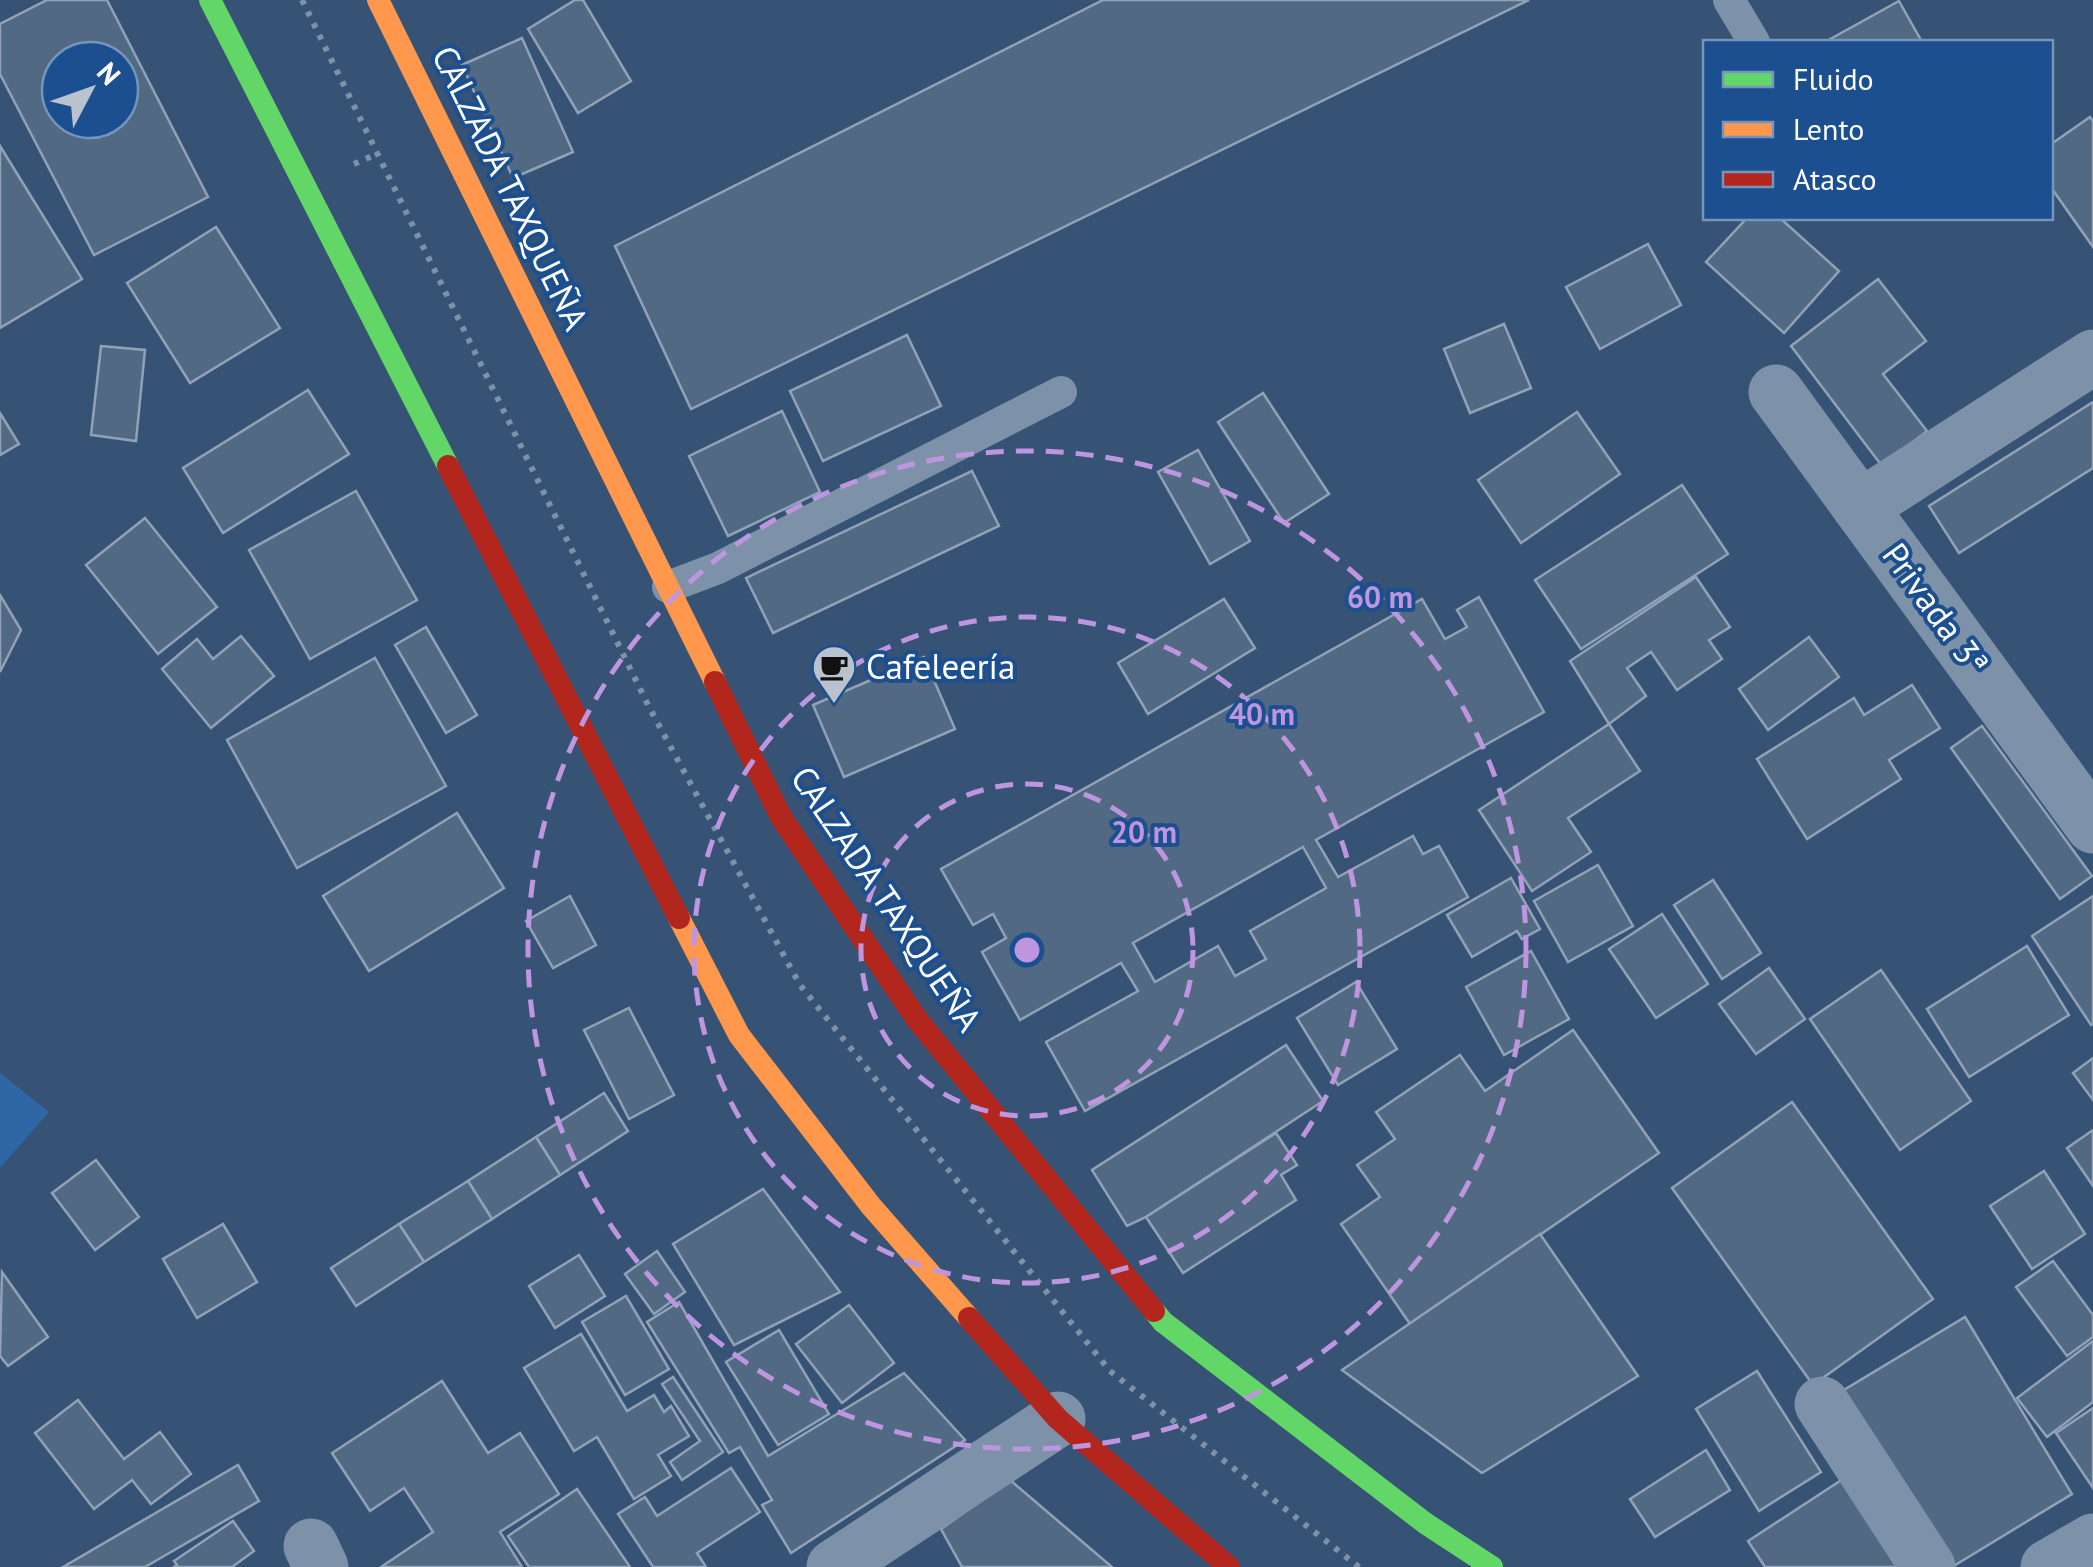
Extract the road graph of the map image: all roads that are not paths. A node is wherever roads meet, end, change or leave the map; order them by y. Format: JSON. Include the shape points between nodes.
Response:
{"nodes":[{"id":1,"x":210,"y":0,"type":"edge"},
{"id":2,"x":378,"y":0,"type":"edge"},
{"id":3,"x":1729,"y":0,"type":"edge"},
{"id":4,"x":1753,"y":40,"type":"edge"},
{"id":5,"x":2093,"y":357,"type":"edge"},
{"id":6,"x":1061,"y":392,"type":"dead end"},
{"id":7,"x":1776,"y":392,"type":"dead end"},
{"id":8,"x":1860,"y":507,"type":"junction"},
{"id":9,"x":668,"y":587,"type":"junction"},
{"id":10,"x":2093,"y":826,"type":"edge"},
{"id":11,"x":1822,"y":1404,"type":"dead end"},
{"id":12,"x":1058,"y":1419,"type":"junction"},
{"id":13,"x":2093,"y":1540,"type":"edge"},
{"id":14,"x":834,"y":1567,"type":"edge"},
{"id":15,"x":1229,"y":1567,"type":"edge"},
{"id":16,"x":1492,"y":1567,"type":"edge"},
{"id":17,"x":1928,"y":1567,"type":"edge"},
{"id":18,"x":2048,"y":1567,"type":"edge"}],
"edges":[{"from":1,"to":12,"type":"main road","via":[[739,1035],[871,1206]]},
{"from":2,"to":9,"type":"main road","name":"CALZADA TAXQUEÑA"},
{"from":3,"to":4,"type":"lane"},
{"from":5,"to":8,"type":"street"},
{"from":6,"to":9,"type":"lane","via":[[718,568]]},
{"from":7,"to":8,"type":"street","name":"Privada 3ª"},
{"from":8,"to":10,"type":"street","name":"Privada 3ª"},
{"from":9,"to":16,"type":"main road","name":"CALZADA TAXQUEÑA","via":[[782,817],[916,1018],[1163,1322]]},
{"from":11,"to":17,"type":"street"},
{"from":12,"to":14,"type":"street"},
{"from":12,"to":15,"type":"main road"},
{"from":13,"to":18,"type":"street"}]}
